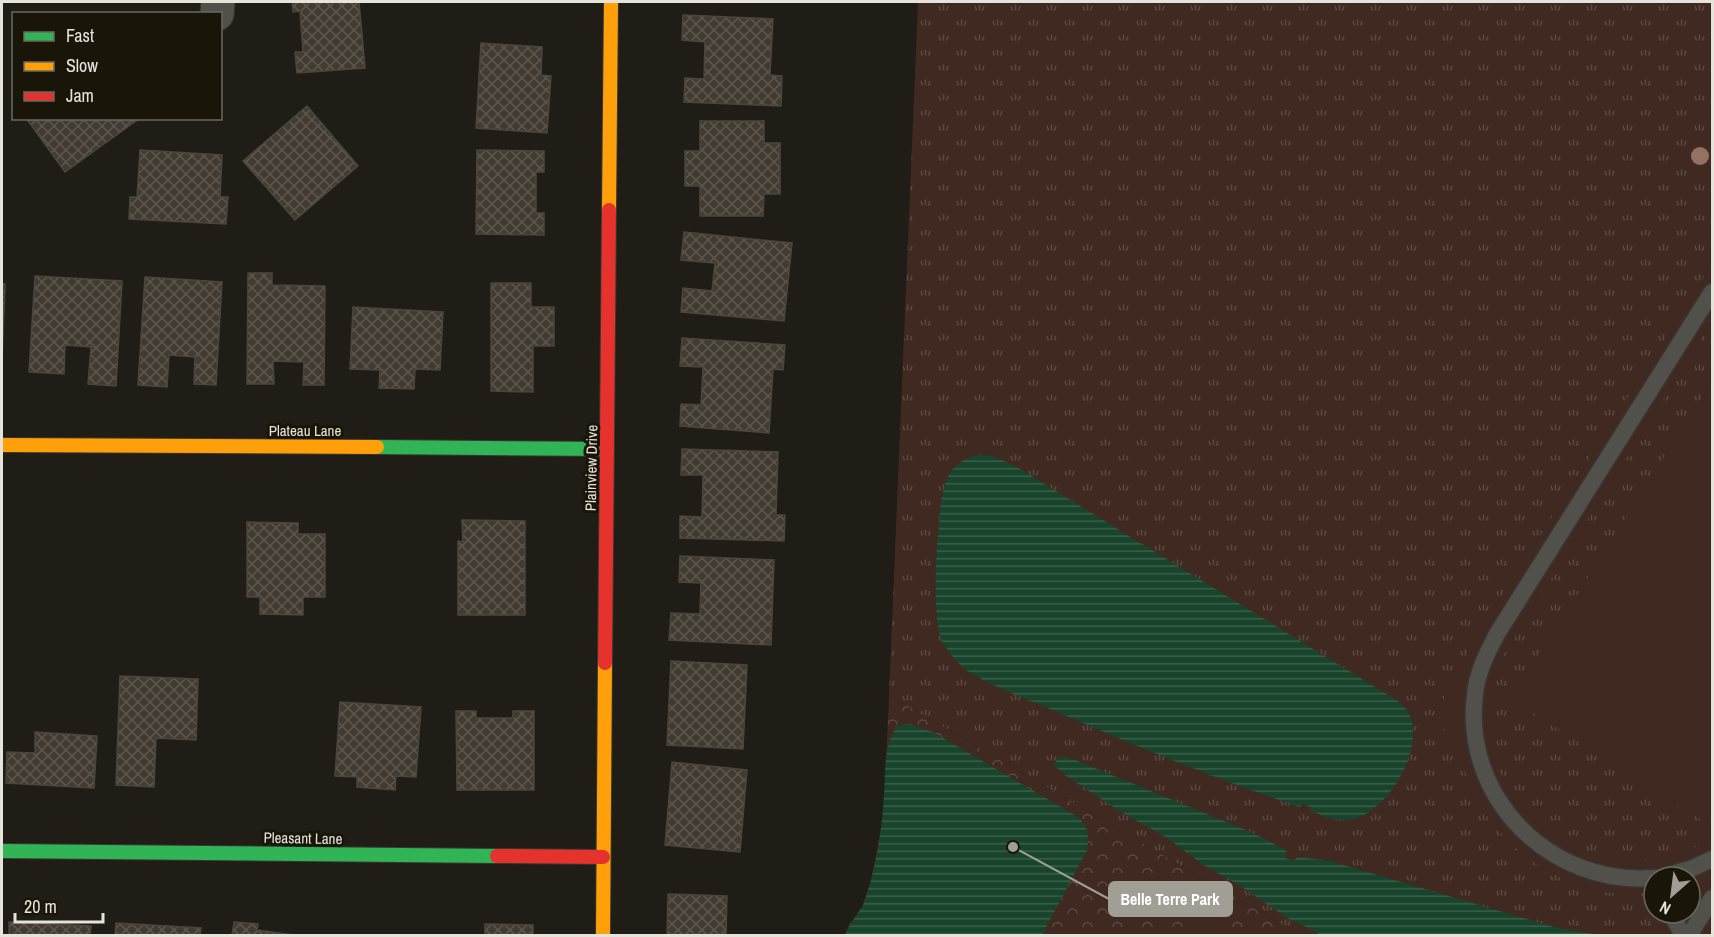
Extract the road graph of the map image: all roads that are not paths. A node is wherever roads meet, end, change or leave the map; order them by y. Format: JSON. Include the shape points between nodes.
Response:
{"nodes":[{"id":1,"x":611,"y":2,"type":"edge"},
{"id":2,"x":1713,"y":292,"type":"edge"},
{"id":3,"x":2,"y":445,"type":"edge"},
{"id":4,"x":608,"y":449,"type":"junction"},
{"id":5,"x":2,"y":851,"type":"edge"},
{"id":6,"x":603,"y":857,"type":"junction"},
{"id":7,"x":1642,"y":881,"type":"edge"},
{"id":8,"x":1713,"y":898,"type":"edge"},
{"id":9,"x":603,"y":936,"type":"edge"},
{"id":10,"x":1689,"y":936,"type":"edge"}],
"edges":[{"from":1,"to":4,"type":"street","name":"Plainview Drive"},
{"from":2,"to":7,"type":"lane","via":[[1497,634],[1475,693],[1474,728],[1480,761],[1494,794],[1515,823],[1571,864]]},
{"from":3,"to":4,"type":"street","name":"Plateau Lane"},
{"from":4,"to":6,"type":"street","name":"Plainview Drive"},
{"from":5,"to":6,"type":"street","name":"Pleasant Lane"},
{"from":6,"to":9,"type":"street","name":"Plainview Drive"},
{"from":8,"to":10,"type":"lane"}]}
